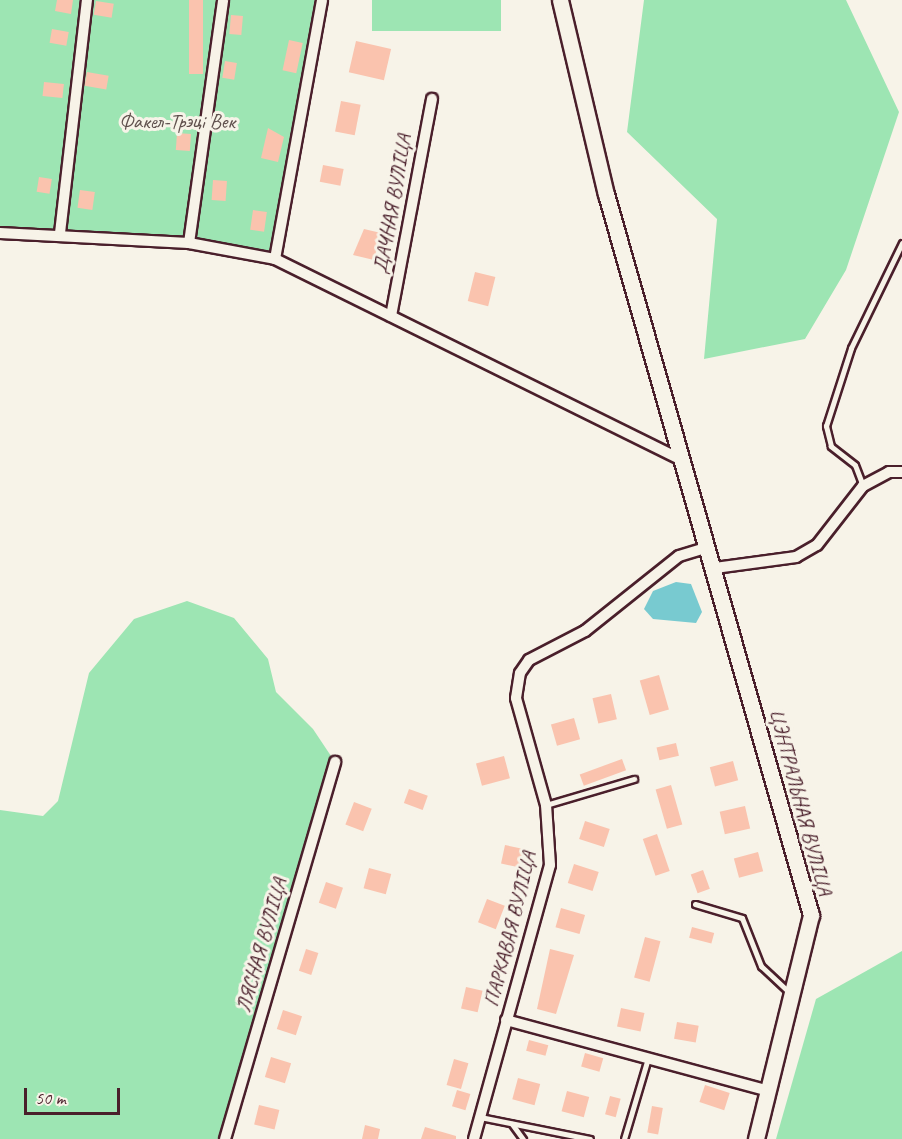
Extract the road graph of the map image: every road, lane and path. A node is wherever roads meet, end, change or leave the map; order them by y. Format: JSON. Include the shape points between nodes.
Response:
{"nodes":[{"id":1,"x":87,"y":0,"type":"edge"},
{"id":2,"x":223,"y":0,"type":"edge"},
{"id":3,"x":322,"y":0,"type":"edge"},
{"id":4,"x":560,"y":0,"type":"edge"},
{"id":5,"x":432,"y":99,"type":"dead end"},
{"id":6,"x":0,"y":233,"type":"edge"},
{"id":7,"x":60,"y":233,"type":"junction"},
{"id":8,"x":189,"y":243,"type":"junction"},
{"id":9,"x":902,"y":243,"type":"edge"},
{"id":10,"x":275,"y":259,"type":"junction"},
{"id":11,"x":392,"y":316,"type":"junction"},
{"id":12,"x":683,"y":461,"type":"junction"},
{"id":13,"x":902,"y":472,"type":"edge"},
{"id":14,"x":863,"y":486,"type":"junction"},
{"id":15,"x":709,"y":547,"type":"junction"},
{"id":16,"x":715,"y":568,"type":"junction"},
{"id":17,"x":335,"y":762,"type":"dead end"},
{"id":18,"x":634,"y":779,"type":"dead end"},
{"id":19,"x":546,"y":805,"type":"junction"},
{"id":20,"x":695,"y":904,"type":"dead end"},
{"id":21,"x":792,"y":995,"type":"junction"},
{"id":22,"x":506,"y":1020,"type":"junction"},
{"id":23,"x":648,"y":1056,"type":"junction"},
{"id":24,"x":769,"y":1091,"type":"junction"},
{"id":25,"x":480,"y":1117,"type":"junction"},
{"id":26,"x":511,"y":1123,"type":"junction"},
{"id":27,"x":225,"y":1139,"type":"edge"},
{"id":28,"x":474,"y":1139,"type":"edge"},
{"id":29,"x":523,"y":1139,"type":"edge"},
{"id":30,"x":590,"y":1139,"type":"edge"},
{"id":31,"x":624,"y":1139,"type":"edge"},
{"id":32,"x":756,"y":1139,"type":"edge"}],
"edges":[{"from":1,"to":7,"type":"street"},
{"from":2,"to":8,"type":"street"},
{"from":3,"to":10,"type":"street"},
{"from":4,"to":12,"type":"street","name":"ЦЭНТРАЛЬНАЯ ВУЛІЦА","via":[[606,194]]},
{"from":5,"to":11,"type":"street","name":"ДАЧНАЯ ВУЛІЦА"},
{"from":6,"to":7,"type":"street"},
{"from":7,"to":8,"type":"street"},
{"from":8,"to":10,"type":"street"},
{"from":9,"to":14,"type":"lane","via":[[851,348],[825,426],[831,446],[855,465]]},
{"from":10,"to":11,"type":"street"},
{"from":11,"to":12,"type":"street"},
{"from":12,"to":15,"type":"street","name":"ЦЭНТРАЛЬНАЯ ВУЛІЦА"},
{"from":13,"to":14,"type":"street","via":[[889,472]]},
{"from":14,"to":16,"type":"street","via":[[817,545],[796,557]]},
{"from":15,"to":16,"type":"street","name":"ЦЭНТРАЛЬНАЯ ВУЛІЦА"},
{"from":15,"to":19,"type":"street","name":"ПАРКАВАЯ ВУЛІЦА","via":[[679,556],[585,631],[529,660],[520,673],[516,698]]},
{"from":16,"to":21,"type":"street","name":"ЦЭНТРАЛЬНАЯ ВУЛІЦА","via":[[811,915]]},
{"from":17,"to":27,"type":"street","name":"ЛЯСНАЯ ВУЛІЦА"},
{"from":18,"to":19,"type":"lane"},
{"from":19,"to":22,"type":"street","name":"ПАРКАВАЯ ВУЛІЦА","via":[[550,865]]},
{"from":20,"to":21,"type":"lane","via":[[742,918],[761,966]]},
{"from":21,"to":24,"type":"street","name":"ЦЭНТРАЛЬНАЯ ВУЛІЦА"},
{"from":22,"to":23,"type":"street"},
{"from":22,"to":25,"type":"street","name":"ПАРКАВАЯ ВУЛІЦА"},
{"from":23,"to":24,"type":"street"},
{"from":23,"to":31,"type":"lane"},
{"from":24,"to":32,"type":"street","name":"ЦЭНТРАЛЬНАЯ ВУЛІЦА"},
{"from":25,"to":26,"type":"lane"},
{"from":25,"to":28,"type":"street","name":"ПАРКАВАЯ ВУЛІЦА"},
{"from":26,"to":29,"type":"lane"},
{"from":26,"to":30,"type":"lane"}]}
